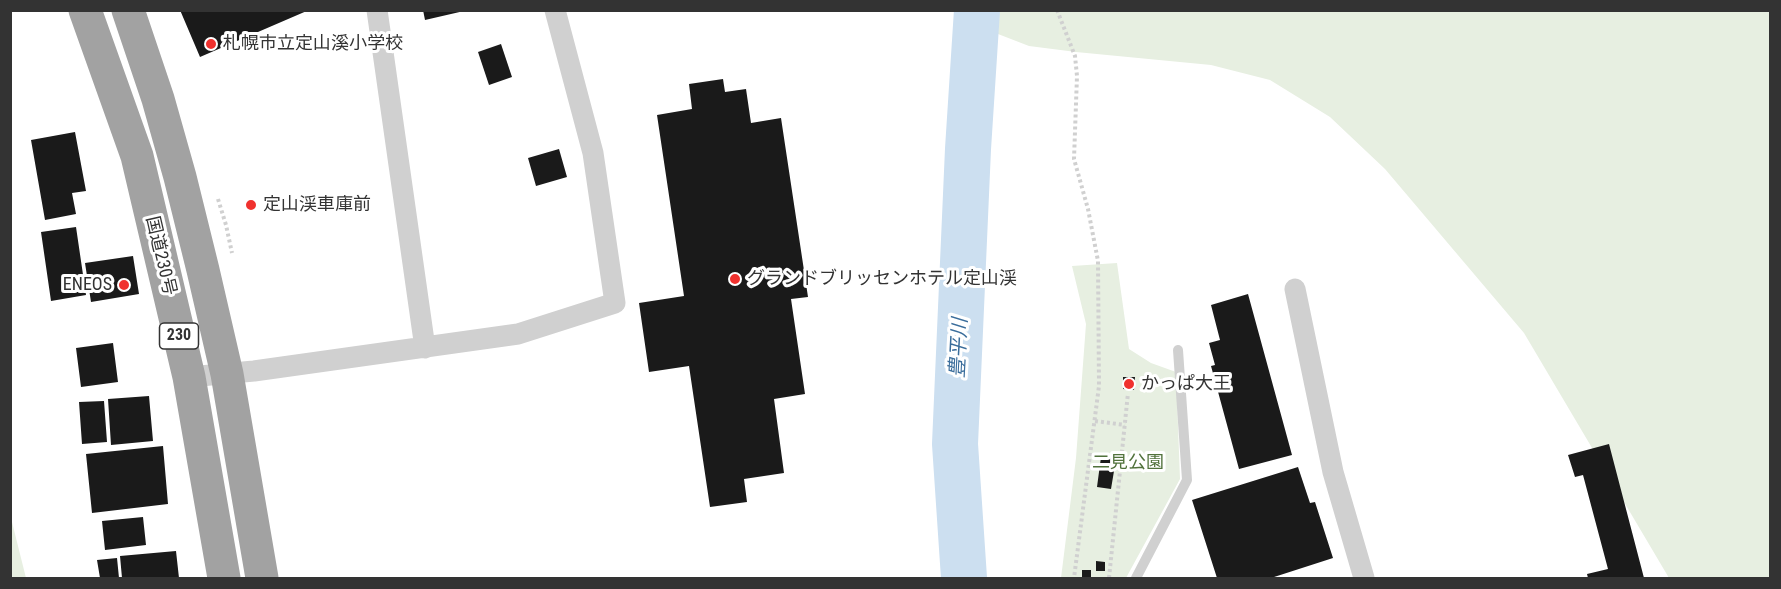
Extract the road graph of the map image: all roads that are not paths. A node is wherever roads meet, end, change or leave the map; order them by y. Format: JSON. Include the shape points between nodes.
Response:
{"nodes":[{"id":1,"x":85,"y":10,"type":"edge"},
{"id":2,"x":128,"y":10,"type":"edge"},
{"id":3,"x":377,"y":10,"type":"edge"},
{"id":4,"x":555,"y":10,"type":"edge"},
{"id":5,"x":1295,"y":289,"type":"dead end"},
{"id":6,"x":425,"y":348,"type":"junction"},
{"id":7,"x":1178,"y":350,"type":"dead end"},
{"id":8,"x":227,"y":374,"type":"junction"},
{"id":9,"x":189,"y":377,"type":"junction"},
{"id":10,"x":224,"y":579,"type":"edge"},
{"id":11,"x":262,"y":579,"type":"edge"},
{"id":12,"x":1136,"y":579,"type":"edge"},
{"id":13,"x":1364,"y":579,"type":"edge"}],
"edges":[{"from":1,"to":9,"type":"highway","name":"国道230号","number":"230","via":[[137,156]]},
{"from":2,"to":8,"type":"highway","number":"230","via":[[159,99]]},
{"from":3,"to":6,"type":"street"},
{"from":4,"to":6,"type":"street","via":[[593,153],[615,303],[518,334]]},
{"from":5,"to":13,"type":"street","via":[[1333,472]]},
{"from":6,"to":8,"type":"street"},
{"from":7,"to":12,"type":"lane","via":[[1187,480]]},
{"from":8,"to":9,"type":"street"},
{"from":8,"to":11,"type":"highway","number":"230"},
{"from":9,"to":10,"type":"highway","name":"国道230号","number":"230"}]}
